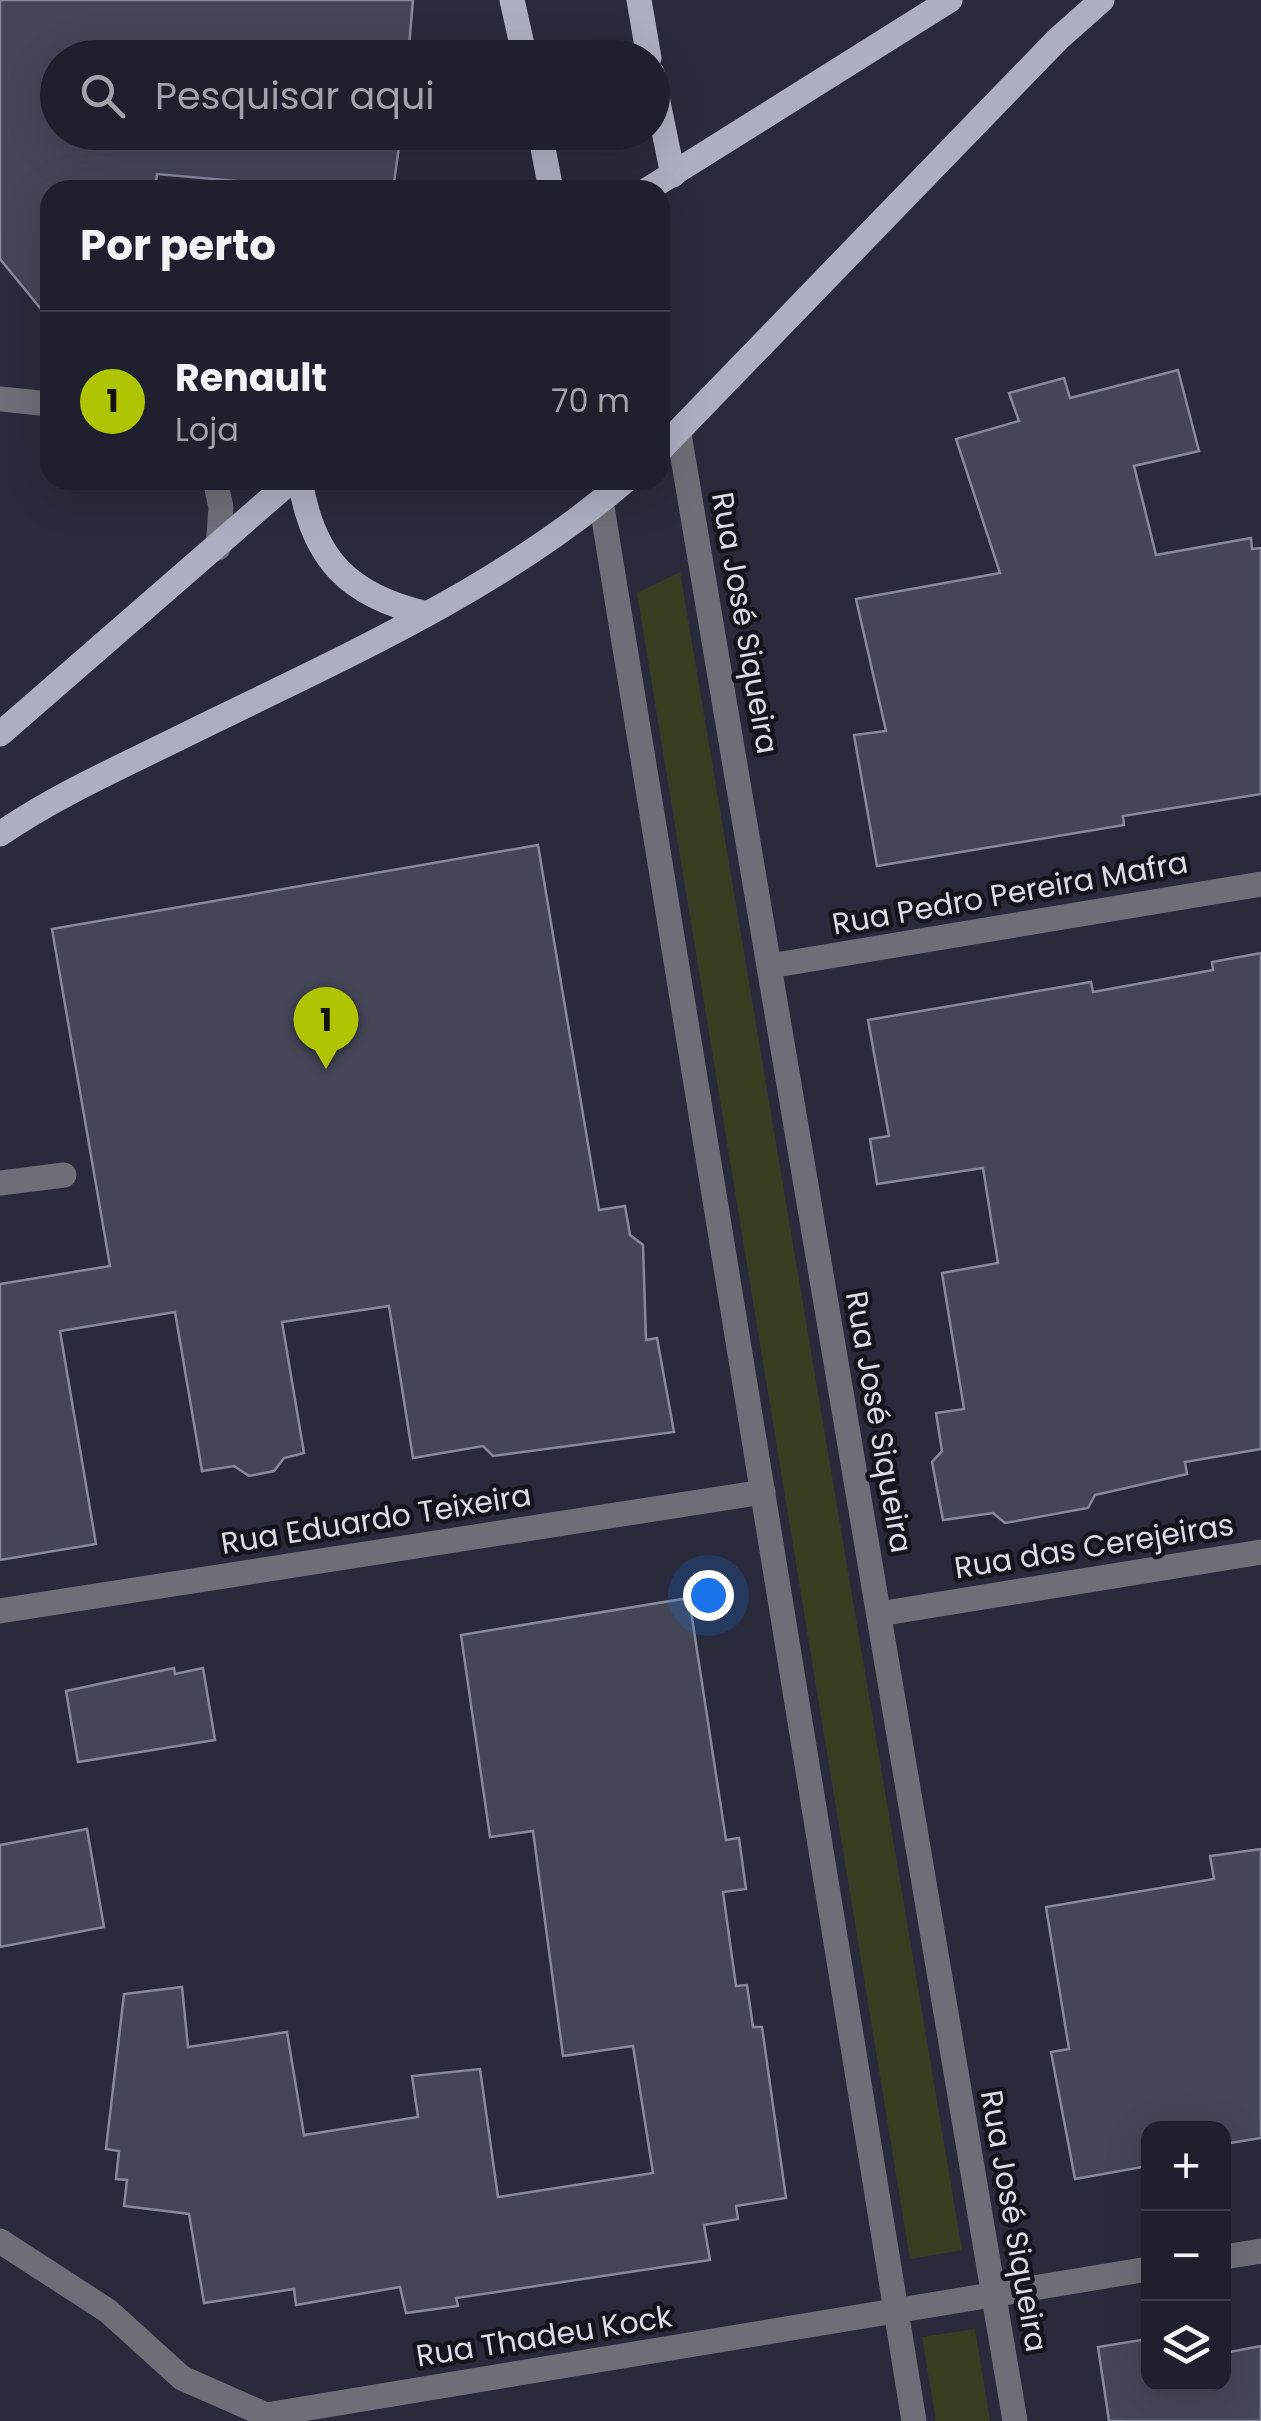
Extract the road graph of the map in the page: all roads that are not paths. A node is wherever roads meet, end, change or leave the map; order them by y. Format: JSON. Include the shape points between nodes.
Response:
{"nodes":[{"id":1,"x":512,"y":0,"type":"edge"},
{"id":2,"x":638,"y":0,"type":"edge"},
{"id":3,"x":950,"y":0,"type":"edge"},
{"id":4,"x":1102,"y":0,"type":"edge"},
{"id":5,"x":521,"y":40,"type":"edge"},
{"id":6,"x":646,"y":40,"type":"edge"},
{"id":7,"x":543,"y":150,"type":"edge"},
{"id":8,"x":668,"y":150,"type":"edge"},
{"id":9,"x":673,"y":174,"type":"junction"},
{"id":10,"x":549,"y":180,"type":"edge"},
{"id":11,"x":663,"y":180,"type":"edge"},
{"id":12,"x":0,"y":399,"type":"edge"},
{"id":13,"x":40,"y":403,"type":"edge"},
{"id":14,"x":670,"y":442,"type":"edge"},
{"id":15,"x":217,"y":490,"type":"edge"},
{"id":16,"x":281,"y":490,"type":"edge"},
{"id":17,"x":301,"y":490,"type":"edge"},
{"id":18,"x":615,"y":490,"type":"edge"},
{"id":19,"x":601,"y":502,"type":"junction"},
{"id":20,"x":218,"y":548,"type":"junction"},
{"id":21,"x":427,"y":614,"type":"junction"},
{"id":22,"x":0,"y":734,"type":"edge"},
{"id":23,"x":0,"y":834,"type":"edge"},
{"id":24,"x":1261,"y":884,"type":"edge"},
{"id":25,"x":770,"y":966,"type":"junction"},
{"id":26,"x":64,"y":1174,"type":"dead end"},
{"id":27,"x":0,"y":1183,"type":"edge"},
{"id":28,"x":762,"y":1492,"type":"junction"},
{"id":29,"x":1261,"y":1552,"type":"edge"},
{"id":30,"x":0,"y":1611,"type":"edge"},
{"id":31,"x":879,"y":1614,"type":"junction"},
{"id":32,"x":0,"y":2241,"type":"edge"},
{"id":33,"x":1261,"y":2251,"type":"edge"},
{"id":34,"x":1231,"y":2256,"type":"edge"},
{"id":35,"x":1141,"y":2271,"type":"edge"},
{"id":36,"x":994,"y":2295,"type":"junction"},
{"id":37,"x":896,"y":2311,"type":"junction"},
{"id":38,"x":914,"y":2421,"type":"edge"},
{"id":39,"x":1015,"y":2421,"type":"edge"}],
"edges":[{"from":1,"to":5,"type":"main road"},
{"from":2,"to":6,"type":"main road"},
{"from":3,"to":9,"type":"main road"},
{"from":4,"to":14,"type":"main road"},
{"from":7,"to":10,"type":"main road"},
{"from":8,"to":9,"type":"main road"},
{"from":9,"to":11,"type":"main road"},
{"from":12,"to":13,"type":"street"},
{"from":14,"to":25,"type":"street","name":"Rua José Siqueira"},
{"from":15,"to":20,"type":"street"},
{"from":16,"to":20,"type":"main road"},
{"from":17,"to":21,"type":"main road","via":[[322,552],[351,584],[387,605]]},
{"from":18,"to":19,"type":"main road"},
{"from":19,"to":21,"type":"main road"},
{"from":19,"to":28,"type":"street"},
{"from":20,"to":22,"type":"main road"},
{"from":21,"to":23,"type":"main road","via":[[68,793]]},
{"from":24,"to":25,"type":"street","name":"Rua Pedro Pereira Mafra"},
{"from":25,"to":31,"type":"street","name":"Rua José Siqueira"},
{"from":26,"to":27,"type":"street"},
{"from":28,"to":30,"type":"street","name":"Rua Eduardo Teixeira"},
{"from":28,"to":37,"type":"street"},
{"from":29,"to":31,"type":"street","name":"Rua das Cerejeiras"},
{"from":31,"to":36,"type":"street","name":"Rua José Siqueira"},
{"from":32,"to":37,"type":"street","name":"Rua Thadeu Kock","via":[[108,2311],[182,2378],[266,2415]]},
{"from":33,"to":34,"type":"street"},
{"from":35,"to":36,"type":"street","name":"Rua Thadeu Kock"},
{"from":36,"to":37,"type":"street","name":"Rua Thadeu Kock"},
{"from":36,"to":39,"type":"street","name":"Rua José Siqueira"},
{"from":37,"to":38,"type":"street"}]}
